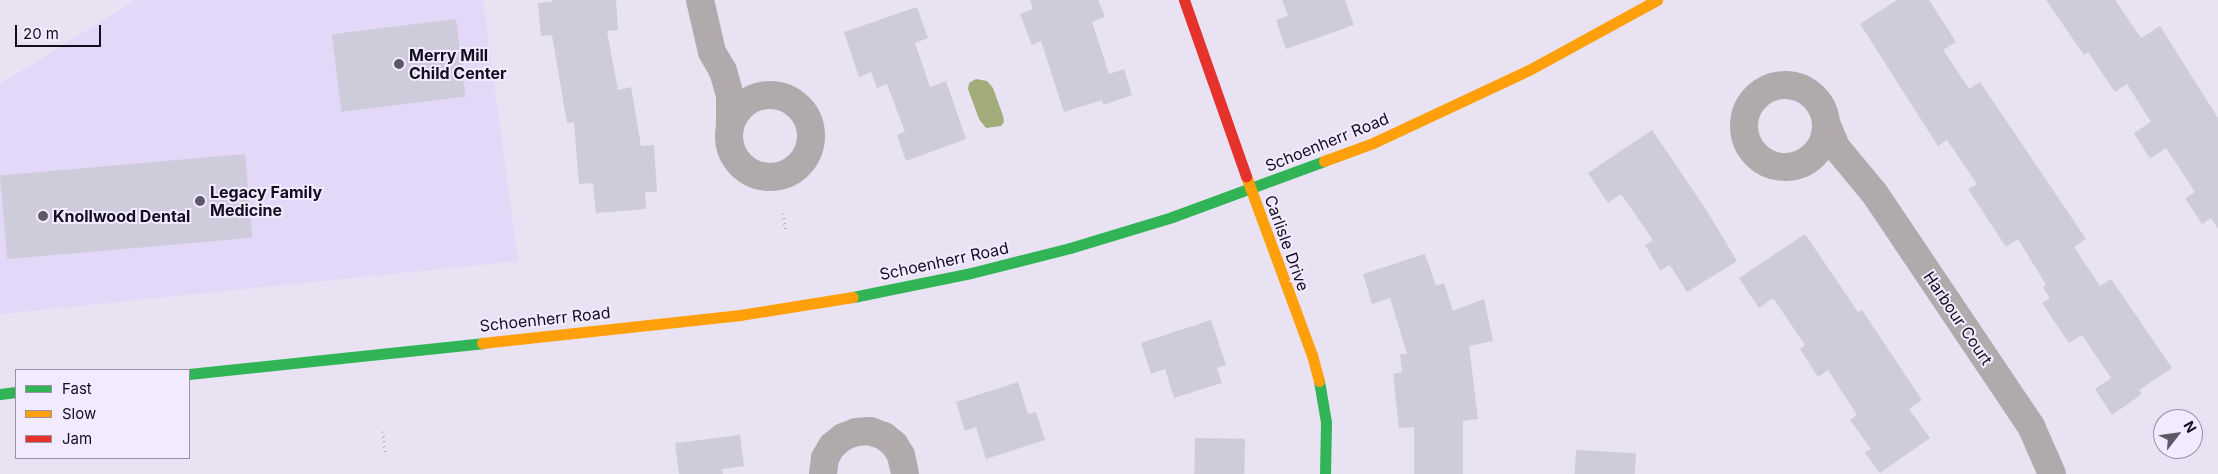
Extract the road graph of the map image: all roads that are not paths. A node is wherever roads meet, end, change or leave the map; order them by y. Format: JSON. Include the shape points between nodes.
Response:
{"nodes":[{"id":1,"x":700,"y":0,"type":"edge"},
{"id":2,"x":1184,"y":0,"type":"edge"},
{"id":3,"x":1657,"y":0,"type":"edge"},
{"id":4,"x":722,"y":71,"type":"junction"},
{"id":5,"x":757,"y":97,"type":"junction"},
{"id":6,"x":1826,"y":123,"type":"junction"},
{"id":7,"x":730,"y":125,"type":"junction"},
{"id":8,"x":1800,"y":165,"type":"junction"},
{"id":9,"x":1853,"y":169,"type":"junction"},
{"id":10,"x":1251,"y":189,"type":"junction"},
{"id":11,"x":190,"y":374,"type":"edge"},
{"id":12,"x":15,"y":392,"type":"edge"},
{"id":13,"x":0,"y":394,"type":"edge"},
{"id":14,"x":823,"y":474,"type":"edge"},
{"id":15,"x":905,"y":474,"type":"edge"},
{"id":16,"x":1325,"y":474,"type":"edge"},
{"id":17,"x":2052,"y":474,"type":"edge"}],
"edges":[{"from":1,"to":4,"type":"street","via":[[712,52]]},
{"from":2,"to":10,"type":"main road","name":"Carlisle Drive"},
{"from":3,"to":10,"type":"main road","name":"Schoenherr Road","via":[[1444,112]]},
{"from":4,"to":5,"type":"street","via":[[740,88]]},
{"from":4,"to":7,"type":"street","via":[[730,96]]},
{"from":5,"to":7,"type":"street","via":[[736,112]]},
{"from":5,"to":7,"type":"street","via":[[783,97],[805,113],[812,138],[802,163],[779,178],[751,174],[732,153],[728,139]]},
{"from":6,"to":8,"type":"street","via":[[1820,149]]},
{"from":6,"to":8,"type":"street","name":"Harbour Court","via":[[1816,100],[1794,86],[1768,88],[1748,108],[1744,121],[1745,135],[1750,148],[1760,159],[1772,166]]},
{"from":6,"to":9,"type":"street","name":"Harbour Court","via":[[1836,147]]},
{"from":8,"to":9,"type":"street","name":"Harbour Court","via":[[1826,163]]},
{"from":9,"to":17,"type":"street","name":"Harbour Court","via":[[1875,194],[2031,426]]},
{"from":10,"to":11,"type":"main road","name":"Schoenherr Road","via":[[1070,248],[860,296],[740,314]]},
{"from":10,"to":16,"type":"main road","name":"Carlisle Drive","via":[[1312,355],[1322,391],[1326,422]]},
{"from":12,"to":13,"type":"main road"},
{"from":14,"to":15,"type":"street","via":[[825,458],[832,446],[843,437],[870,431],[894,444],[901,455]]}]}
